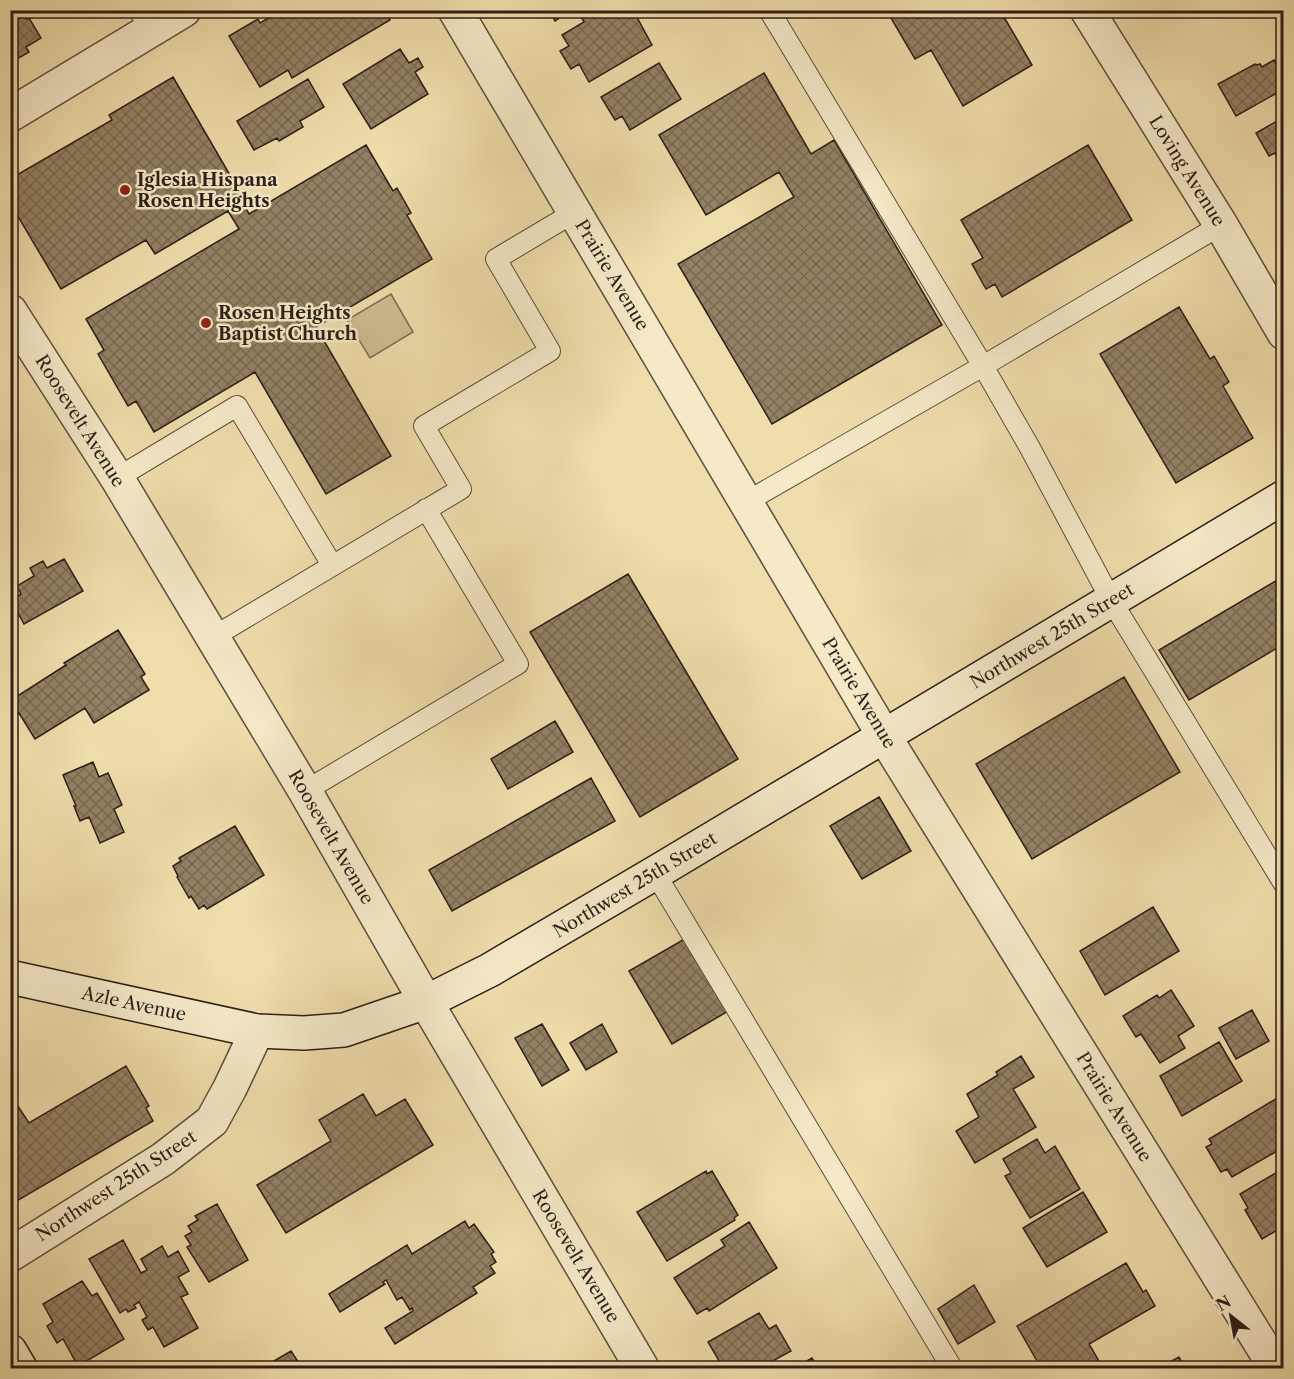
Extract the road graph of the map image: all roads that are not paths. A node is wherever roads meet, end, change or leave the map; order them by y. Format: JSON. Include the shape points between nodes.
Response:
{"nodes":[{"id":1,"x":184,"y":10,"type":"edge"},
{"id":2,"x":455,"y":10,"type":"edge"},
{"id":3,"x":769,"y":10,"type":"edge"},
{"id":4,"x":1088,"y":10,"type":"edge"},
{"id":5,"x":144,"y":20,"type":"edge"},
{"id":6,"x":10,"y":115,"type":"edge"},
{"id":7,"x":575,"y":212,"type":"junction"},
{"id":8,"x":1221,"y":225,"type":"junction"},
{"id":9,"x":10,"y":311,"type":"edge"},
{"id":10,"x":1284,"y":333,"type":"edge"},
{"id":11,"x":983,"y":366,"type":"junction"},
{"id":12,"x":117,"y":478,"type":"junction"},
{"id":13,"x":1284,"y":496,"type":"edge"},
{"id":14,"x":746,"y":502,"type":"junction"},
{"id":15,"x":426,"y":509,"type":"junction"},
{"id":16,"x":332,"y":565,"type":"junction"},
{"id":17,"x":1111,"y":600,"type":"junction"},
{"id":18,"x":213,"y":637,"type":"junction"},
{"id":19,"x":884,"y":736,"type":"junction"},
{"id":20,"x":305,"y":791,"type":"junction"},
{"id":21,"x":655,"y":873,"type":"junction"},
{"id":22,"x":1284,"y":884,"type":"edge"},
{"id":23,"x":10,"y":977,"type":"edge"},
{"id":24,"x":426,"y":1002,"type":"junction"},
{"id":25,"x":257,"y":1031,"type":"junction"},
{"id":26,"x":10,"y":1255,"type":"edge"},
{"id":27,"x":10,"y":1351,"type":"edge"},
{"id":28,"x":20,"y":1368,"type":"edge"},
{"id":29,"x":642,"y":1368,"type":"edge"},
{"id":30,"x":952,"y":1368,"type":"edge"},
{"id":31,"x":1276,"y":1368,"type":"edge"}],
"edges":[{"from":1,"to":5,"type":"street"},
{"from":2,"to":7,"type":"street","name":"Prairie Avenue"},
{"from":3,"to":11,"type":"lane"},
{"from":4,"to":8,"type":"street","name":"Loving Avenue"},
{"from":5,"to":6,"type":"street"},
{"from":7,"to":14,"type":"street","name":"Prairie Avenue"},
{"from":7,"to":15,"type":"lane","via":[[496,259],[550,351],[424,426],[461,489]]},
{"from":8,"to":10,"type":"street","name":"Loving Avenue"},
{"from":8,"to":11,"type":"lane"},
{"from":9,"to":12,"type":"street","name":"Roosevelt Avenue"},
{"from":11,"to":14,"type":"lane"},
{"from":11,"to":17,"type":"lane"},
{"from":12,"to":16,"type":"lane","via":[[237,406]]},
{"from":12,"to":18,"type":"street","name":"Roosevelt Avenue"},
{"from":13,"to":17,"type":"street","name":"Northwest 25th Street"},
{"from":14,"to":19,"type":"street","name":"Prairie Avenue"},
{"from":15,"to":16,"type":"lane"},
{"from":15,"to":20,"type":"lane","via":[[518,664]]},
{"from":16,"to":18,"type":"lane"},
{"from":17,"to":19,"type":"street","name":"Northwest 25th Street"},
{"from":17,"to":22,"type":"lane"},
{"from":18,"to":20,"type":"street","name":"Roosevelt Avenue"},
{"from":19,"to":21,"type":"street","name":"Northwest 25th Street"},
{"from":19,"to":31,"type":"street","name":"Prairie Avenue"},
{"from":20,"to":24,"type":"street","name":"Roosevelt Avenue"},
{"from":21,"to":24,"type":"street","name":"Northwest 25th Street","via":[[490,970]]},
{"from":21,"to":30,"type":"lane"},
{"from":23,"to":25,"type":"street","name":"Azle Avenue"},
{"from":24,"to":25,"type":"street","name":"Northwest 25th Street","via":[[344,1030]]},
{"from":24,"to":29,"type":"street","name":"Roosevelt Avenue"},
{"from":25,"to":26,"type":"street","name":"Northwest 25th Street","via":[[212,1120],[164,1159]]},
{"from":27,"to":28,"type":"street"}]}
